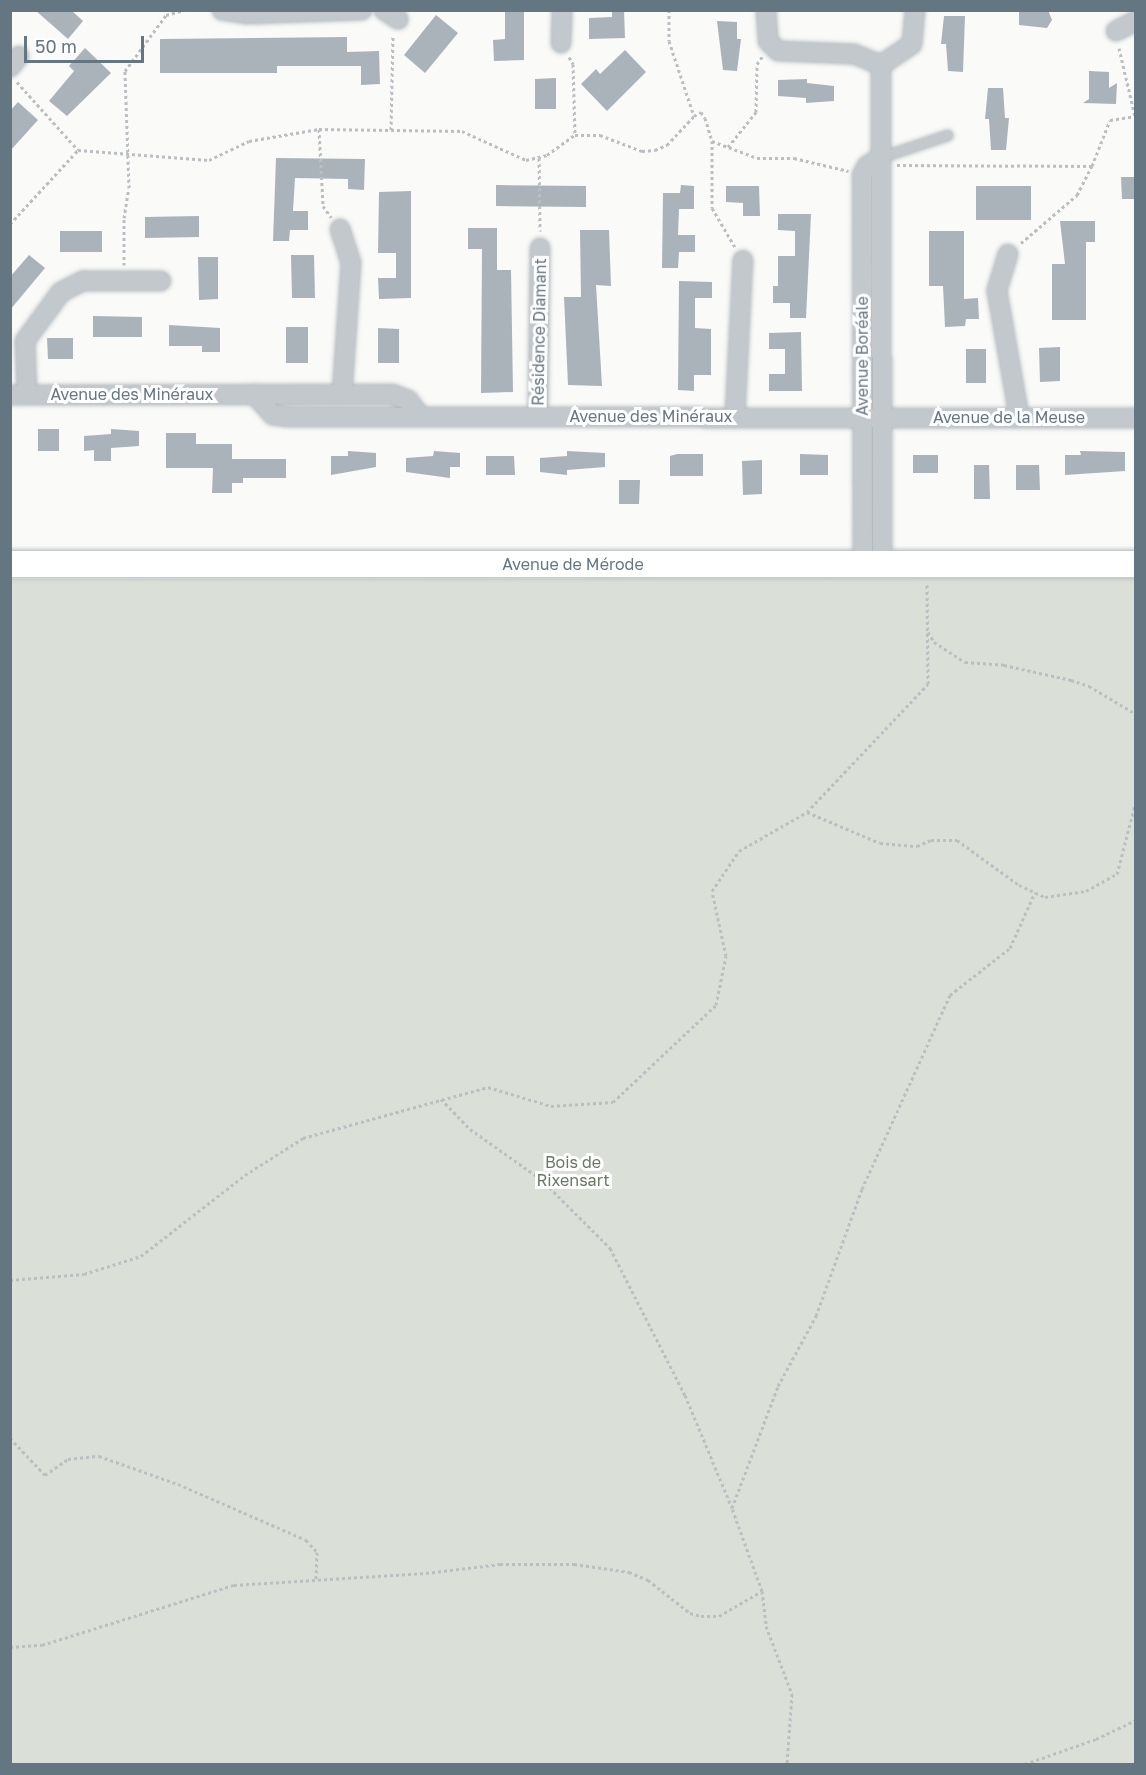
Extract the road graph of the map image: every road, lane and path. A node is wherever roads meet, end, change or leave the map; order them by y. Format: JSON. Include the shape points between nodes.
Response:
{"nodes":[{"id":1,"x":185,"y":10,"type":"edge"},
{"id":2,"x":362,"y":10,"type":"edge"},
{"id":3,"x":562,"y":10,"type":"edge"},
{"id":4,"x":669,"y":10,"type":"edge"},
{"id":5,"x":766,"y":10,"type":"edge"},
{"id":6,"x":915,"y":10,"type":"edge"},
{"id":7,"x":224,"y":11,"type":"edge"},
{"id":8,"x":391,"y":15,"type":"edge"},
{"id":9,"x":1136,"y":21,"type":"edge"},
{"id":10,"x":1116,"y":31,"type":"joint"},
{"id":11,"x":561,"y":43,"type":"joint"},
{"id":12,"x":771,"y":46,"type":"junction"},
{"id":13,"x":881,"y":65,"type":"junction"},
{"id":14,"x":10,"y":75,"type":"edge"},
{"id":15,"x":694,"y":116,"type":"junction"},
{"id":16,"x":1135,"y":116,"type":"edge"},
{"id":17,"x":319,"y":129,"type":"junction"},
{"id":18,"x":391,"y":131,"type":"junction"},
{"id":19,"x":575,"y":135,"type":"junction"},
{"id":20,"x":947,"y":135,"type":"dead end"},
{"id":21,"x":712,"y":141,"type":"junction"},
{"id":22,"x":728,"y":147,"type":"junction"},
{"id":23,"x":78,"y":150,"type":"junction"},
{"id":24,"x":129,"y":155,"type":"junction"},
{"id":25,"x":539,"y":158,"type":"junction"},
{"id":26,"x":882,"y":161,"type":"junction"},
{"id":27,"x":1092,"y":166,"type":"junction"},
{"id":28,"x":862,"y":175,"type":"junction"},
{"id":29,"x":10,"y":224,"type":"edge"},
{"id":30,"x":340,"y":229,"type":"joint"},
{"id":31,"x":540,"y":248,"type":"joint"},
{"id":32,"x":1008,"y":255,"type":"joint"},
{"id":33,"x":743,"y":260,"type":"joint"},
{"id":34,"x":123,"y":281,"type":"junction"},
{"id":35,"x":161,"y":281,"type":"dead end"},
{"id":36,"x":19,"y":394,"type":"edge"},
{"id":37,"x":254,"y":394,"type":"junction"},
{"id":38,"x":342,"y":394,"type":"junction"},
{"id":39,"x":420,"y":416,"type":"junction"},
{"id":40,"x":538,"y":416,"type":"junction"},
{"id":41,"x":735,"y":416,"type":"junction"},
{"id":42,"x":1019,"y":416,"type":"junction"},
{"id":43,"x":862,"y":417,"type":"junction"},
{"id":44,"x":882,"y":417,"type":"junction"},
{"id":45,"x":1136,"y":418,"type":"edge"},
{"id":46,"x":10,"y":564,"type":"edge"},
{"id":47,"x":872,"y":564,"type":"junction"},
{"id":48,"x":927,"y":564,"type":"junction"},
{"id":49,"x":1136,"y":564,"type":"edge"},
{"id":50,"x":928,"y":631,"type":"junction"},
{"id":51,"x":1136,"y":714,"type":"edge"},
{"id":52,"x":1136,"y":801,"type":"edge"},
{"id":53,"x":807,"y":812,"type":"junction"},
{"id":54,"x":1035,"y":892,"type":"junction"},
{"id":55,"x":441,"y":1100,"type":"junction"},
{"id":56,"x":10,"y":1280,"type":"edge"},
{"id":57,"x":10,"y":1438,"type":"edge"},
{"id":58,"x":732,"y":1508,"type":"junction"},
{"id":59,"x":316,"y":1581,"type":"junction"},
{"id":60,"x":762,"y":1591,"type":"junction"},
{"id":61,"x":10,"y":1647,"type":"edge"},
{"id":62,"x":1136,"y":1720,"type":"edge"},
{"id":63,"x":787,"y":1764,"type":"edge"},
{"id":64,"x":1025,"y":1764,"type":"edge"}],
"edges":[{"from":1,"to":24,"type":"path","via":[[166,15],[128,64]]},
{"from":2,"to":7,"type":"street"},
{"from":3,"to":11,"type":"street"},
{"from":4,"to":15,"type":"path","via":[[669,41]]},
{"from":5,"to":12,"type":"street"},
{"from":6,"to":13,"type":"street","via":[[912,44]]},
{"from":8,"to":18,"type":"path"},
{"from":9,"to":10,"type":"street"},
{"from":10,"to":16,"type":"path"},
{"from":11,"to":19,"type":"path","via":[[573,64]]},
{"from":12,"to":13,"type":"street","via":[[781,52],[854,54]]},
{"from":12,"to":22,"type":"path","via":[[757,64],[756,112]]},
{"from":13,"to":26,"type":"street","name":"Avenue Boréale"},
{"from":14,"to":23,"type":"path"},
{"from":15,"to":19,"type":"path","via":[[667,145],[655,150],[642,151],[616,138]]},
{"from":15,"to":21,"type":"path","via":[[700,112],[705,118]]},
{"from":16,"to":27,"type":"path","via":[[1110,120]]},
{"from":17,"to":18,"type":"path"},
{"from":17,"to":24,"type":"path","via":[[249,141],[209,160]]},
{"from":17,"to":30,"type":"path","via":[[323,206]]},
{"from":18,"to":25,"type":"path","via":[[462,131],[511,157]]},
{"from":19,"to":25,"type":"path"},
{"from":20,"to":26,"type":"lane"},
{"from":21,"to":22,"type":"path"},
{"from":21,"to":33,"type":"path","via":[[712,208]]},
{"from":22,"to":28,"type":"path","via":[[757,158],[794,158]]},
{"from":23,"to":24,"type":"path"},
{"from":23,"to":29,"type":"path"},
{"from":24,"to":34,"type":"path"},
{"from":25,"to":31,"type":"path"},
{"from":26,"to":27,"type":"path"},
{"from":26,"to":28,"type":"street","via":[[867,166]]},
{"from":26,"to":44,"type":"street","name":"Avenue Boréale"},
{"from":27,"to":32,"type":"path","via":[[1077,195]]},
{"from":28,"to":43,"type":"street","name":"Avenue Boréale"},
{"from":30,"to":38,"type":"street","via":[[351,262]]},
{"from":31,"to":40,"type":"street","name":"Résidence Diamant"},
{"from":32,"to":42,"type":"street","via":[[997,291]]},
{"from":33,"to":41,"type":"street"},
{"from":34,"to":35,"type":"street"},
{"from":34,"to":36,"type":"street","via":[[83,281],[61,291],[26,341]]},
{"from":36,"to":37,"type":"street","name":"Avenue des Minéraux"},
{"from":37,"to":38,"type":"street","name":"Avenue des Minéraux"},
{"from":37,"to":39,"type":"street","name":"Avenue des Minéraux","via":[[280,417]]},
{"from":38,"to":39,"type":"street","name":"Avenue des Minéraux","via":[[402,396]]},
{"from":39,"to":40,"type":"street","name":"Avenue des Minéraux"},
{"from":40,"to":41,"type":"street","name":"Avenue des Minéraux"},
{"from":41,"to":43,"type":"street","name":"Avenue des Minéraux"},
{"from":42,"to":44,"type":"street","name":"Avenue de la Meuse"},
{"from":42,"to":45,"type":"street","name":"Avenue de la Meuse"},
{"from":43,"to":44,"type":"street","name":"Avenue des Minéraux"},
{"from":43,"to":47,"type":"street","name":"Avenue Boréale"},
{"from":44,"to":47,"type":"street","name":"Avenue Boréale"},
{"from":46,"to":47,"type":"street","name":"Avenue de Mérode"},
{"from":47,"to":48,"type":"street","name":"Avenue de Mérode"},
{"from":48,"to":49,"type":"street","name":"Avenue de Mérode"},
{"from":48,"to":50,"type":"path"},
{"from":50,"to":51,"type":"path","via":[[934,642],[965,662],[1004,665],[1071,680],[1089,686]]},
{"from":50,"to":53,"type":"path","via":[[928,684]]},
{"from":52,"to":54,"type":"path","via":[[1118,874],[1086,891],[1045,897]]},
{"from":53,"to":54,"type":"path","via":[[880,843],[917,846],[931,840],[957,840],[1019,885]]},
{"from":53,"to":55,"type":"path","via":[[739,851],[712,891],[726,956],[716,1005],[613,1102],[550,1106],[488,1087]]},
{"from":54,"to":58,"type":"path","via":[[1010,948],[950,995],[862,1189],[816,1316],[778,1386]]},
{"from":55,"to":56,"type":"path","via":[[303,1137],[245,1175],[141,1256],[84,1274]]},
{"from":55,"to":58,"type":"path","via":[[470,1130],[541,1179],[610,1248],[685,1395]]},
{"from":57,"to":59,"type":"path","via":[[45,1475],[68,1459],[99,1456],[178,1484],[306,1540],[317,1552]]},
{"from":58,"to":60,"type":"path"},
{"from":59,"to":60,"type":"path","via":[[500,1564],[574,1564],[629,1572],[648,1580],[690,1613],[701,1616],[719,1616]]},
{"from":59,"to":61,"type":"path","via":[[234,1585],[42,1645]]},
{"from":60,"to":63,"type":"path","via":[[766,1626],[792,1694]]},
{"from":62,"to":64,"type":"path"}]}
